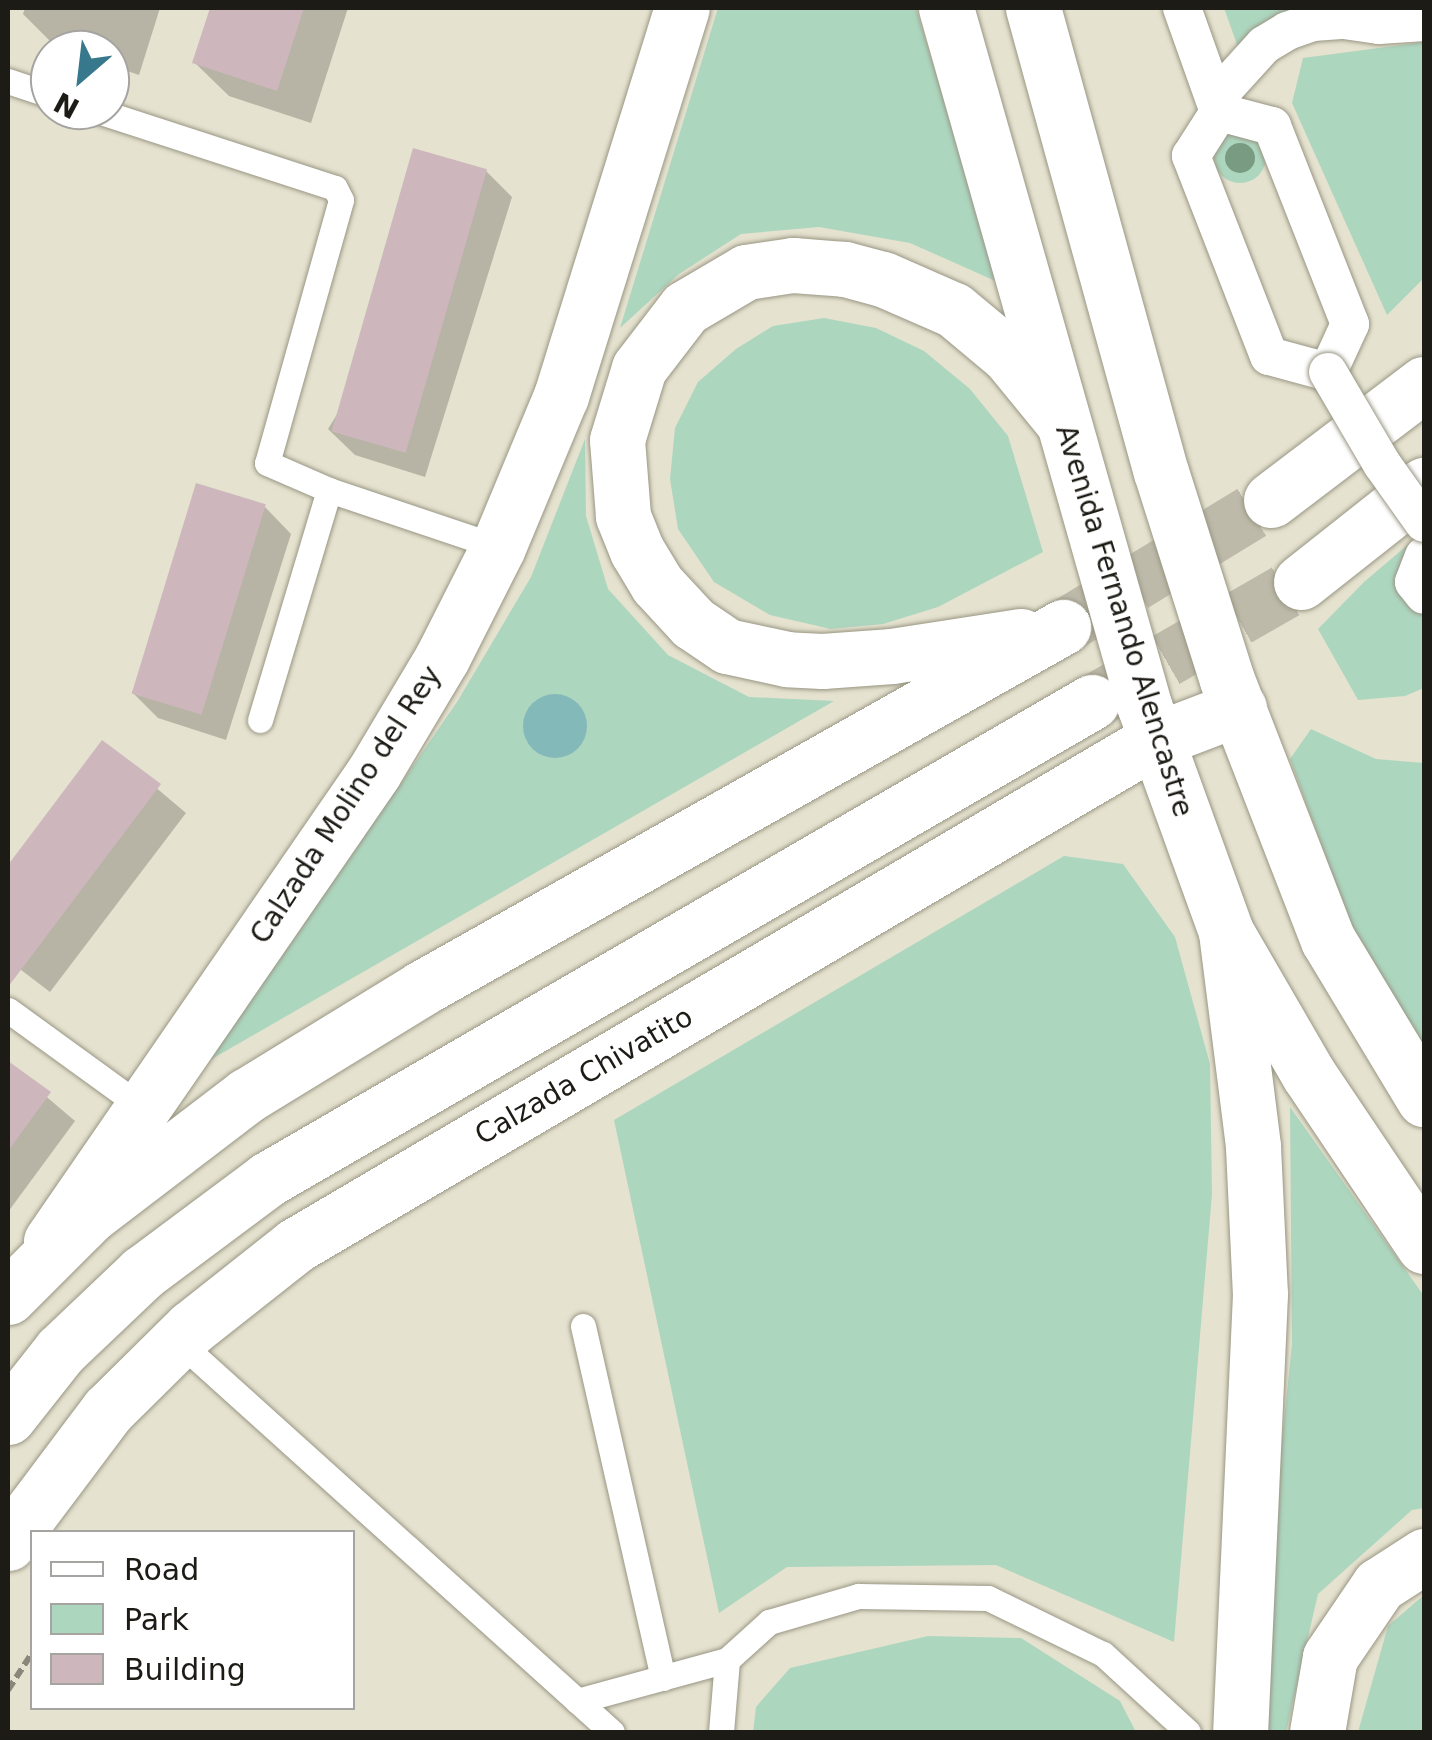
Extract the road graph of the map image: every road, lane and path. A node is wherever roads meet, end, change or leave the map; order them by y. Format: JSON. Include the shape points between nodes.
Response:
{"nodes":[{"id":1,"x":682,"y":8,"type":"edge"},
{"id":2,"x":946,"y":8,"type":"edge"},
{"id":3,"x":1033,"y":8,"type":"edge"},
{"id":4,"x":1182,"y":8,"type":"edge"},
{"id":5,"x":1424,"y":22,"type":"edge"},
{"id":6,"x":1217,"y":106,"type":"junction"},
{"id":7,"x":130,"y":121,"type":"edge"},
{"id":8,"x":1328,"y":372,"type":"junction"},
{"id":9,"x":1424,"y":384,"type":"edge"},
{"id":10,"x":1063,"y":422,"type":"junction"},
{"id":11,"x":1424,"y":485,"type":"edge"},
{"id":12,"x":329,"y":490,"type":"junction"},
{"id":13,"x":1271,"y":500,"type":"tunnel mouth"},
{"id":14,"x":1424,"y":523,"type":"edge"},
{"id":15,"x":498,"y":547,"type":"junction"},
{"id":16,"x":1424,"y":556,"type":"edge"},
{"id":17,"x":1301,"y":582,"type":"tunnel mouth"},
{"id":18,"x":1424,"y":594,"type":"edge"},
{"id":19,"x":1092,"y":702,"type":"tunnel mouth"},
{"id":20,"x":1239,"y":708,"type":"junction"},
{"id":21,"x":260,"y":720,"type":"dead end"},
{"id":22,"x":1155,"y":740,"type":"junction"},
{"id":23,"x":1226,"y":932,"type":"junction"},
{"id":24,"x":8,"y":1010,"type":"edge"},
{"id":25,"x":1424,"y":1099,"type":"edge"},
{"id":26,"x":142,"y":1106,"type":"junction"},
{"id":27,"x":1424,"y":1246,"type":"edge"},
{"id":28,"x":17,"y":1287,"type":"edge"},
{"id":29,"x":583,"y":1326,"type":"dead end"},
{"id":30,"x":178,"y":1341,"type":"junction"},
{"id":31,"x":8,"y":1417,"type":"edge"},
{"id":32,"x":8,"y":1543,"type":"edge"},
{"id":33,"x":1424,"y":1556,"type":"edge"},
{"id":34,"x":30,"y":1656,"type":"edge"},
{"id":35,"x":727,"y":1660,"type":"junction"},
{"id":36,"x":663,"y":1678,"type":"junction"},
{"id":37,"x":8,"y":1690,"type":"edge"},
{"id":38,"x":576,"y":1701,"type":"junction"},
{"id":39,"x":612,"y":1732,"type":"edge"},
{"id":40,"x":721,"y":1732,"type":"edge"},
{"id":41,"x":1188,"y":1732,"type":"edge"},
{"id":42,"x":1240,"y":1732,"type":"edge"},
{"id":43,"x":1317,"y":1732,"type":"edge"}],
"edges":[{"from":1,"to":15,"type":"street","name":"Calzada Molino del Rey","via":[[561,396]]},
{"from":2,"to":10,"type":"street","name":"Avenida Fernando Alencastre"},
{"from":3,"to":20,"type":"street","via":[[1161,472]]},
{"from":4,"to":6,"type":"street"},
{"from":5,"to":6,"type":"street","via":[[1344,20],[1287,31],[1264,45]]},
{"from":6,"to":8,"type":"street","via":[[1272,126],[1350,324]]},
{"from":6,"to":8,"type":"street","via":[[1191,156],[1269,356]]},
{"from":7,"to":12,"type":"lane","via":[[335,188],[341,200],[267,463]]},
{"from":8,"to":14,"type":"street","bridge":true},
{"from":9,"to":13,"type":"street"},
{"from":10,"to":22,"type":"street","name":"Avenida Fernando Alencastre"},
{"from":10,"to":28,"type":"street","via":[[1009,356],[954,310],[883,279],[792,266],[746,272],[685,308],[639,368],[617,440],[617,478],[624,516],[657,584],[693,623],[727,646],[788,659],[941,650],[1063,627],[422,988],[246,1096],[90,1216]]},
{"from":11,"to":17,"type":"street"},
{"from":12,"to":15,"type":"lane"},
{"from":12,"to":21,"type":"lane"},
{"from":15,"to":26,"type":"street","name":"Calzada Molino del Rey","via":[[374,772]]},
{"from":16,"to":18,"type":"street","via":[[1414,582]]},
{"from":19,"to":31,"type":"street","via":[[268,1179],[142,1273],[60,1350]]},
{"from":20,"to":22,"type":"street","name":"Calzada Chivatito"},
{"from":20,"to":25,"type":"street","via":[[1328,940]]},
{"from":22,"to":23,"type":"street","name":"Avenida Fernando Alencastre"},
{"from":22,"to":30,"type":"street","name":"Calzada Chivatito","via":[[296,1245]]},
{"from":23,"to":27,"type":"street","name":"Avenida Fernando Alencastre","via":[[1309,1076]]},
{"from":23,"to":42,"type":"street","via":[[1252,1147],[1260,1294]]},
{"from":24,"to":26,"type":"lane"},
{"from":26,"to":28,"type":"street","name":"Calzada Molino del Rey"},
{"from":29,"to":36,"type":"lane"},
{"from":30,"to":32,"type":"street","name":"Calzada Chivatito","via":[[108,1410]]},
{"from":30,"to":38,"type":"lane"},
{"from":33,"to":43,"type":"street","via":[[1379,1585],[1330,1657]]},
{"from":34,"to":37,"type":"path"},
{"from":35,"to":36,"type":"lane"},
{"from":35,"to":40,"type":"lane"},
{"from":35,"to":41,"type":"lane","via":[[770,1622],[858,1596],[988,1598],[1103,1654]]},
{"from":36,"to":38,"type":"lane"},
{"from":38,"to":39,"type":"lane"}]}
